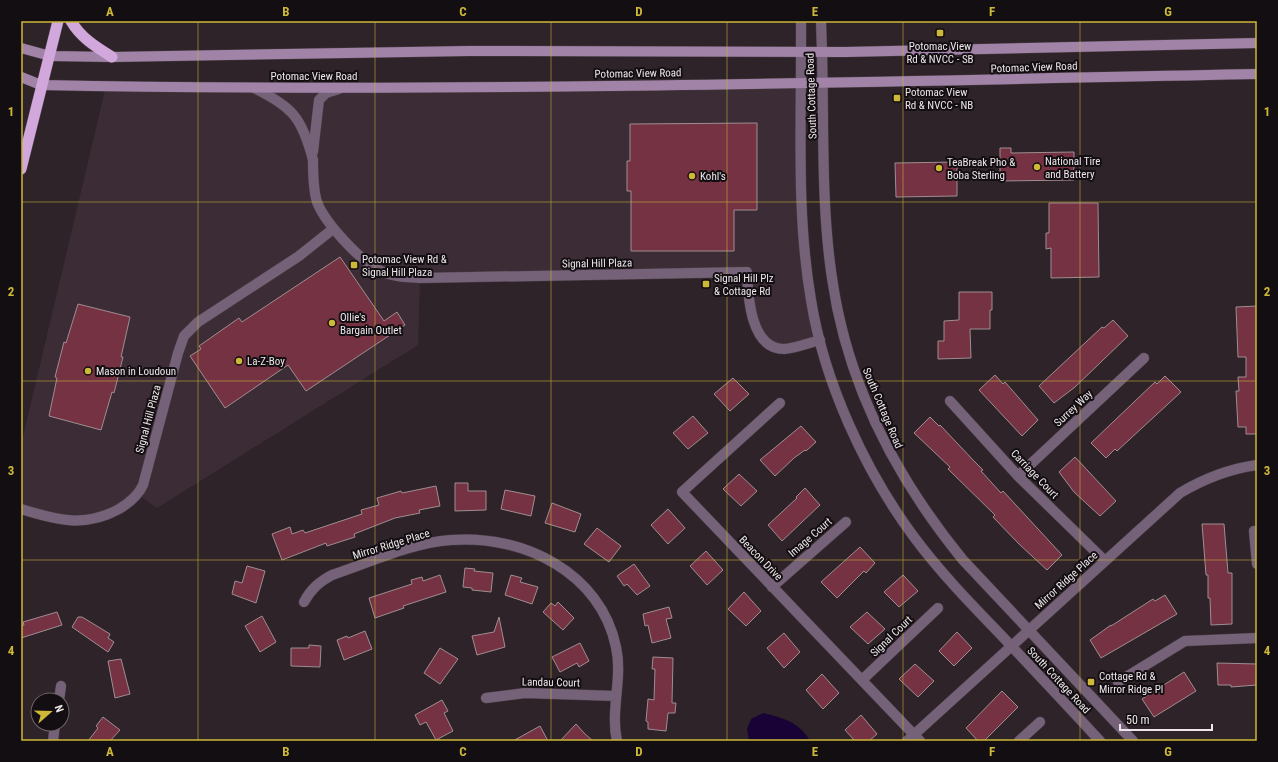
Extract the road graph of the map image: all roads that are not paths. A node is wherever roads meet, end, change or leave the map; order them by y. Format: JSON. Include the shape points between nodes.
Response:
{"nodes":[{"id":1,"x":58,"y":21,"type":"edge"},
{"id":2,"x":71,"y":21,"type":"edge"},
{"id":3,"x":801,"y":21,"type":"edge"},
{"id":4,"x":821,"y":21,"type":"edge"},
{"id":5,"x":1257,"y":43,"type":"edge"},
{"id":6,"x":21,"y":48,"type":"edge"},
{"id":7,"x":801,"y":52,"type":"junction"},
{"id":8,"x":822,"y":52,"type":"junction"},
{"id":9,"x":50,"y":56,"type":"junction"},
{"id":10,"x":112,"y":57,"type":"junction"},
{"id":11,"x":1257,"y":74,"type":"edge"},
{"id":12,"x":21,"y":77,"type":"edge"},
{"id":13,"x":823,"y":82,"type":"junction"},
{"id":14,"x":801,"y":83,"type":"junction"},
{"id":15,"x":41,"y":85,"type":"junction"},
{"id":16,"x":254,"y":88,"type":"junction"},
{"id":17,"x":340,"y":88,"type":"junction"},
{"id":18,"x":313,"y":160,"type":"junction"},
{"id":19,"x":21,"y":169,"type":"edge"},
{"id":20,"x":333,"y":229,"type":"junction"},
{"id":21,"x":820,"y":340,"type":"junction"},
{"id":22,"x":1144,"y":358,"type":"dead end"},
{"id":23,"x":950,"y":401,"type":"dead end"},
{"id":24,"x":780,"y":403,"type":"dead end"},
{"id":25,"x":1257,"y":465,"type":"edge"},
{"id":26,"x":1018,"y":476,"type":"junction"},
{"id":27,"x":21,"y":509,"type":"edge"},
{"id":28,"x":846,"y":522,"type":"dead end"},
{"id":29,"x":1254,"y":531,"type":"dead end"},
{"id":30,"x":1105,"y":561,"type":"junction"},
{"id":31,"x":1257,"y":564,"type":"edge"},
{"id":32,"x":772,"y":587,"type":"junction"},
{"id":33,"x":304,"y":602,"type":"dead end"},
{"id":34,"x":938,"y":608,"type":"dead end"},
{"id":35,"x":1029,"y":630,"type":"junction"},
{"id":36,"x":1257,"y":638,"type":"edge"},
{"id":37,"x":1011,"y":646,"type":"junction"},
{"id":38,"x":862,"y":680,"type":"junction"},
{"id":39,"x":1118,"y":682,"type":"dead end"},
{"id":40,"x":61,"y":686,"type":"dead end"},
{"id":41,"x":60,"y":692,"type":"edge"},
{"id":42,"x":616,"y":696,"type":"junction"},
{"id":43,"x":486,"y":698,"type":"dead end"},
{"id":44,"x":1040,"y":722,"type":"dead end"},
{"id":45,"x":914,"y":739,"type":"edge"},
{"id":46,"x":618,"y":741,"type":"edge"},
{"id":47,"x":1019,"y":741,"type":"edge"},
{"id":48,"x":1100,"y":741,"type":"edge"},
{"id":49,"x":1133,"y":741,"type":"edge"}],
"edges":[{"from":1,"to":9,"type":"highway"},
{"from":2,"to":10,"type":"highway","via":[[77,32]]},
{"from":3,"to":7,"type":"street","name":"South Cottage Road"},
{"from":4,"to":8,"type":"street","name":"South Cottage Road"},
{"from":5,"to":8,"type":"main road","name":"Potomac View Road"},
{"from":6,"to":9,"type":"main road","name":"Potomac View Road"},
{"from":7,"to":8,"type":"main road","name":"Potomac View Road"},
{"from":7,"to":10,"type":"main road","name":"Potomac View Road","via":[[469,51]]},
{"from":7,"to":14,"type":"street","name":"South Cottage Road"},
{"from":8,"to":13,"type":"street","name":"South Cottage Road"},
{"from":9,"to":10,"type":"main road","name":"Potomac View Road"},
{"from":9,"to":15,"type":"highway"},
{"from":11,"to":13,"type":"main road","name":"Potomac View Road"},
{"from":12,"to":15,"type":"main road","name":"Potomac View Road"},
{"from":13,"to":14,"type":"main road","name":"Potomac View Road"},
{"from":13,"to":35,"type":"street","name":"South Cottage Road","via":[[830,262],[835,298],[858,382],[889,454],[925,512],[962,560]]},
{"from":14,"to":17,"type":"main road","name":"Potomac View Road"},
{"from":14,"to":21,"type":"street","name":"South Cottage Road","via":[[802,204],[806,264]]},
{"from":15,"to":16,"type":"main road","name":"Potomac View Road"},
{"from":15,"to":19,"type":"highway"},
{"from":16,"to":17,"type":"main road","name":"Potomac View Road"},
{"from":16,"to":18,"type":"street","via":[[278,100],[293,114],[305,133]]},
{"from":17,"to":18,"type":"street","via":[[326,93],[319,100]]},
{"from":18,"to":20,"type":"street","name":"Signal Hill Plaza","via":[[314,188],[318,202]]},
{"from":20,"to":21,"type":"street","name":"Signal Hill Plaza","via":[[372,266],[382,272],[405,277],[747,272],[751,316],[771,345],[784,349]]},
{"from":20,"to":27,"type":"street","name":"Signal Hill Plaza","via":[[299,256],[189,328],[178,353],[145,478],[140,491],[129,503],[108,515],[79,522]]},
{"from":21,"to":37,"type":"street","name":"South Cottage Road","via":[[854,436],[891,504],[934,563]]},
{"from":22,"to":26,"type":"street","name":"Surrey Way"},
{"from":23,"to":26,"type":"street","name":"Carriage Court"},
{"from":24,"to":32,"type":"street","name":"Beacon Drive","via":[[682,492]]},
{"from":25,"to":30,"type":"street","name":"Mirror Ridge Place","via":[[1235,468],[1212,476],[1180,493]]},
{"from":26,"to":30,"type":"street","name":"Carriage Court"},
{"from":28,"to":32,"type":"street","name":"Image Court"},
{"from":29,"to":31,"type":"street"},
{"from":30,"to":35,"type":"street","name":"Mirror Ridge Place"},
{"from":32,"to":38,"type":"street","name":"Beacon Drive"},
{"from":33,"to":42,"type":"street","name":"Mirror Ridge Place","via":[[320,582],[332,575],[429,543],[471,539],[492,541],[526,550],[548,559],[574,575],[597,602],[606,618],[616,648],[619,667]]},
{"from":34,"to":38,"type":"street","name":"Signal Court"},
{"from":35,"to":37,"type":"street","name":"Mirror Ridge Place"},
{"from":35,"to":49,"type":"street","name":"South Cottage Road"},
{"from":36,"to":39,"type":"street","via":[[1185,641]]},
{"from":37,"to":45,"type":"street","name":"Mirror Ridge Place"},
{"from":37,"to":48,"type":"street","name":"South Cottage Road"},
{"from":38,"to":45,"type":"street","name":"Beacon Drive"},
{"from":40,"to":41,"type":"street"},
{"from":42,"to":43,"type":"street","name":"Landau Court","via":[[525,693]]},
{"from":42,"to":46,"type":"street","name":"Mirror Ridge Place"},
{"from":44,"to":47,"type":"street"}]}
